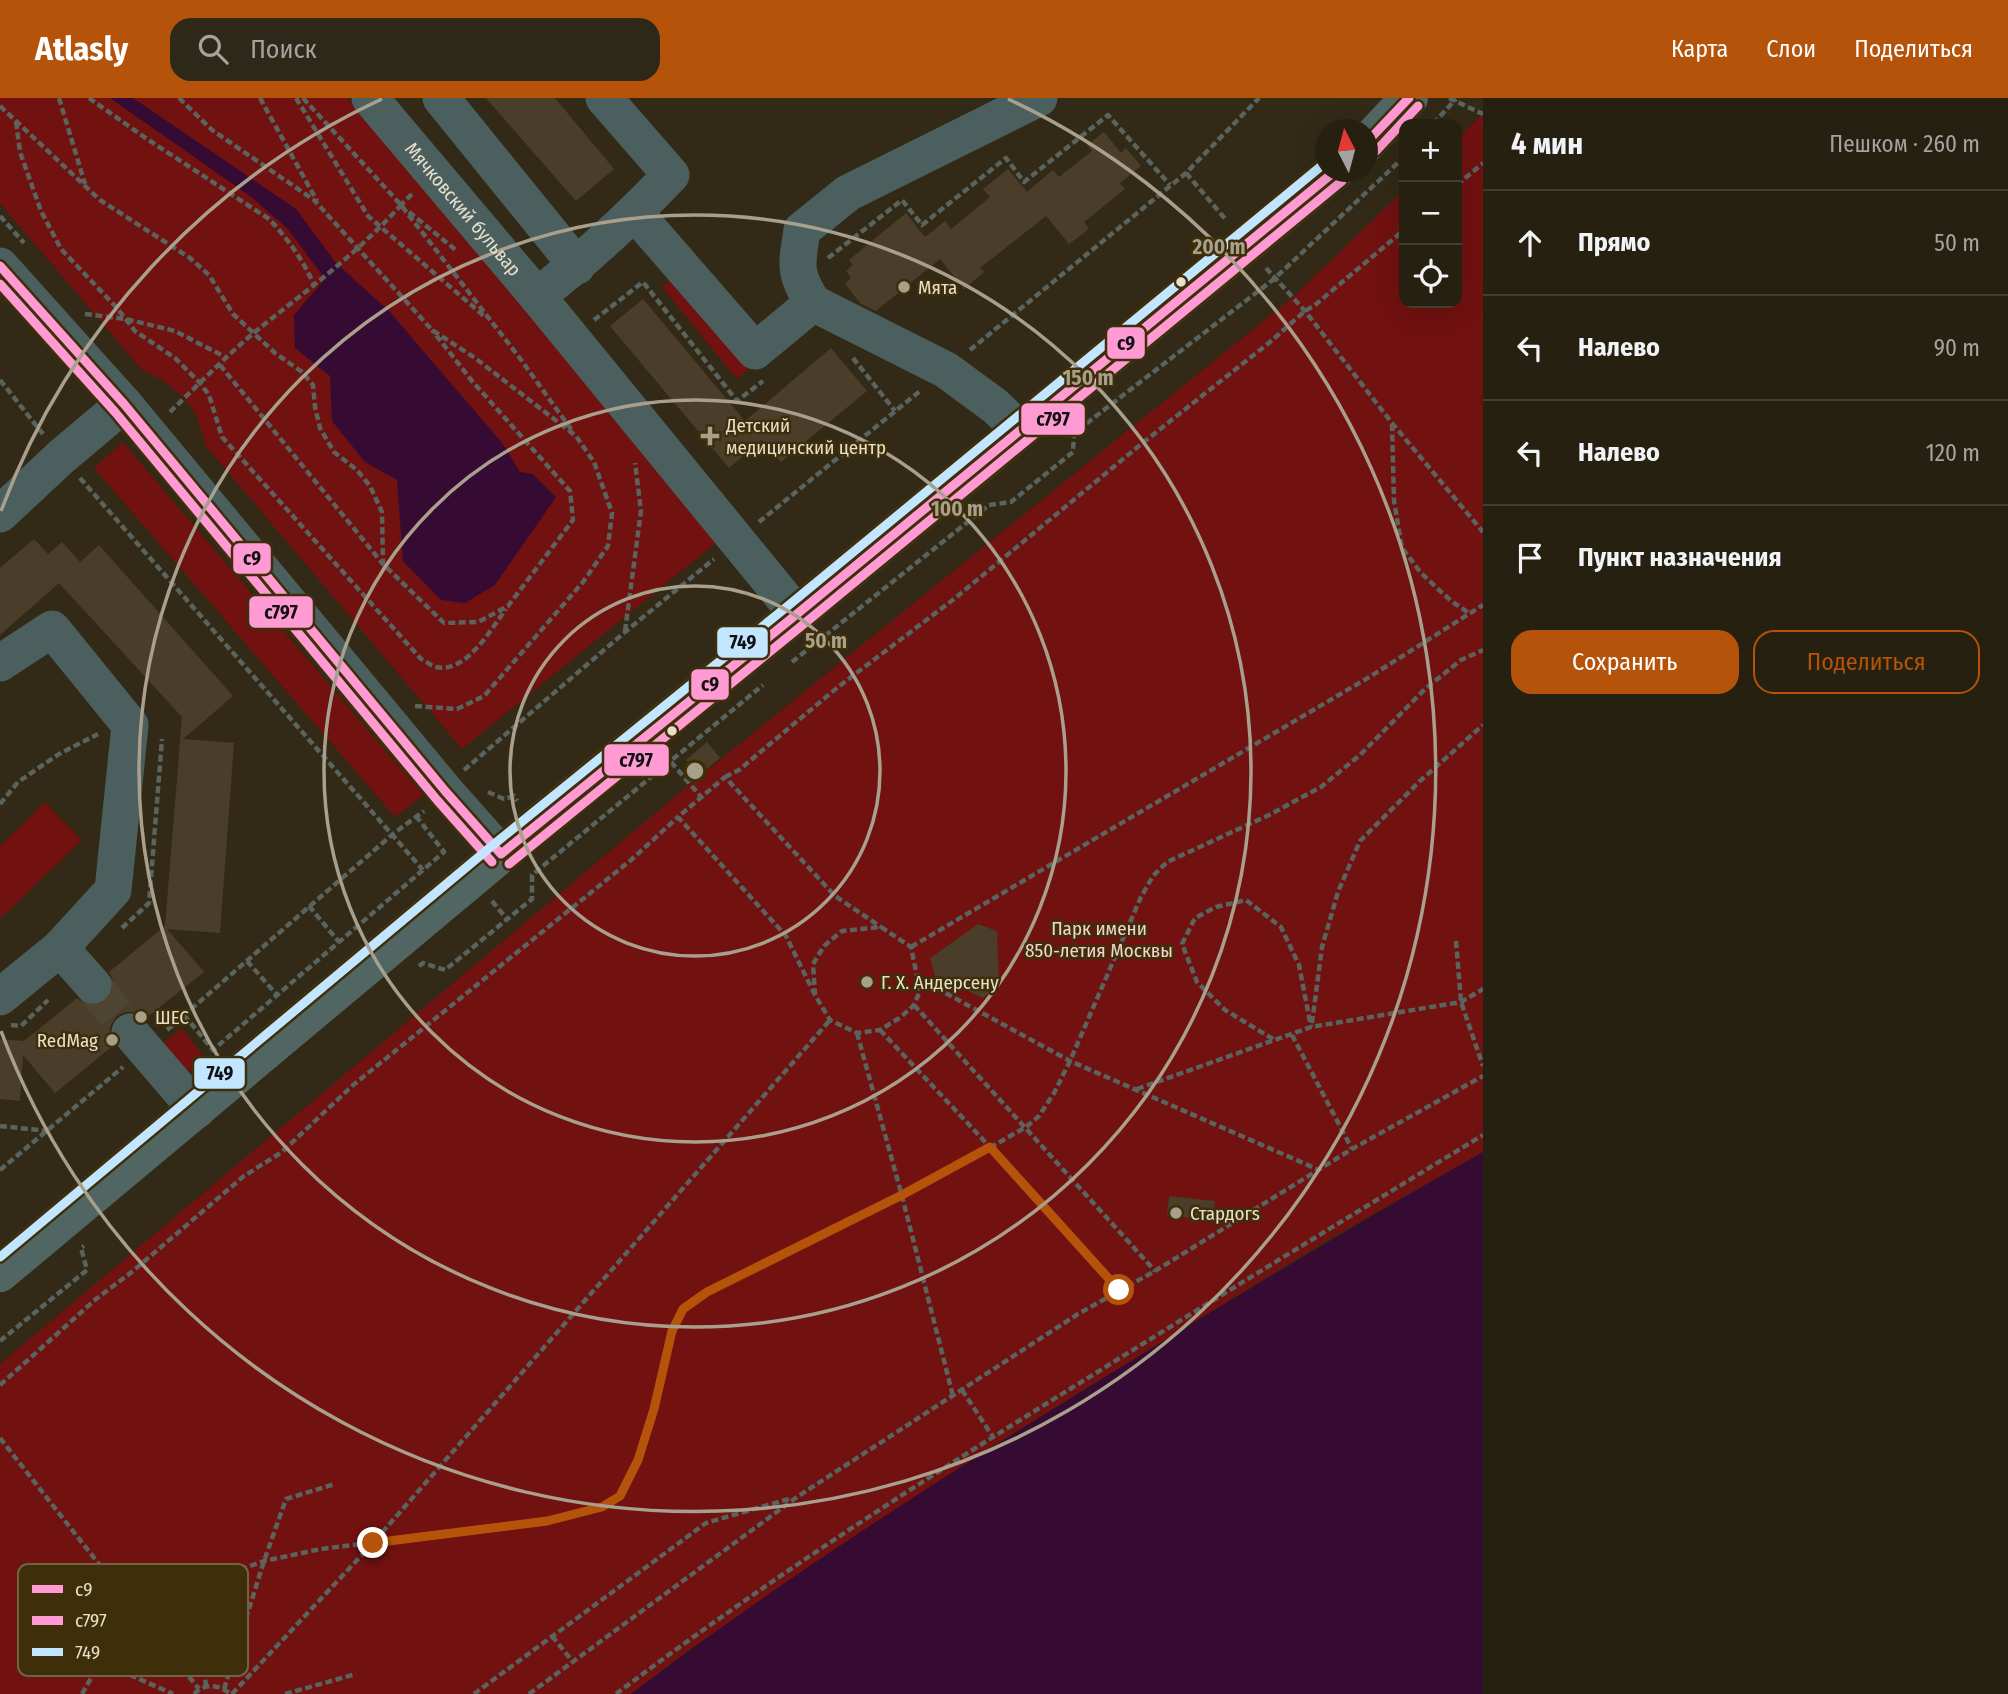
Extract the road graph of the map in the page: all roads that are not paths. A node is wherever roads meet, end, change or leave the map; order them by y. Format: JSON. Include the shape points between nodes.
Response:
{"nodes":[{"id":1,"x":370,"y":98,"type":"edge"},
{"id":2,"x":441,"y":98,"type":"edge"},
{"id":3,"x":604,"y":98,"type":"edge"},
{"id":4,"x":1039,"y":98,"type":"edge"},
{"id":5,"x":1409,"y":98,"type":"edge"},
{"id":6,"x":1378,"y":131,"type":"edge"},
{"id":7,"x":1322,"y":182,"type":"edge"},
{"id":8,"x":635,"y":213,"type":"junction"},
{"id":9,"x":0,"y":266,"type":"edge"},
{"id":10,"x":577,"y":266,"type":"junction"},
{"id":11,"x":806,"y":291,"type":"junction"},
{"id":12,"x":537,"y":296,"type":"junction"},
{"id":13,"x":124,"y":404,"type":"junction"},
{"id":14,"x":1020,"y":430,"type":"junction"},
{"id":15,"x":0,"y":514,"type":"edge"},
{"id":16,"x":797,"y":614,"type":"junction"},
{"id":17,"x":0,"y":663,"type":"edge"},
{"id":18,"x":501,"y":854,"type":"junction"},
{"id":19,"x":60,"y":948,"type":"junction"},
{"id":20,"x":93,"y":985,"type":"tunnel mouth"},
{"id":21,"x":0,"y":997,"type":"edge"},
{"id":22,"x":137,"y":1040,"type":"tunnel mouth"},
{"id":23,"x":197,"y":1110,"type":"junction"},
{"id":24,"x":0,"y":1273,"type":"edge"}],
"edges":[{"from":1,"to":12,"type":"street","name":"Мячковский бульвар"},
{"from":2,"to":10,"type":"street"},
{"from":3,"to":8,"type":"street","via":[[671,175]]},
{"from":4,"to":11,"type":"street","via":[[848,193],[802,230],[796,268]]},
{"from":5,"to":6,"type":"main road"},
{"from":7,"to":14,"type":"main road"},
{"from":8,"to":10,"type":"street"},
{"from":8,"to":11,"type":"street","via":[[755,351]]},
{"from":9,"to":13,"type":"street"},
{"from":10,"to":12,"type":"street"},
{"from":11,"to":14,"type":"street","via":[[946,370]]},
{"from":12,"to":16,"type":"street","name":"Мячковский бульвар"},
{"from":13,"to":15,"type":"street"},
{"from":13,"to":18,"type":"street"},
{"from":14,"to":16,"type":"main road"},
{"from":16,"to":18,"type":"main road"},
{"from":17,"to":19,"type":"street","via":[[52,629],[130,725],[113,890]]},
{"from":18,"to":23,"type":"main road"},
{"from":19,"to":20,"type":"street"},
{"from":19,"to":21,"type":"street"},
{"from":22,"to":23,"type":"street"},
{"from":23,"to":24,"type":"main road"}]}
